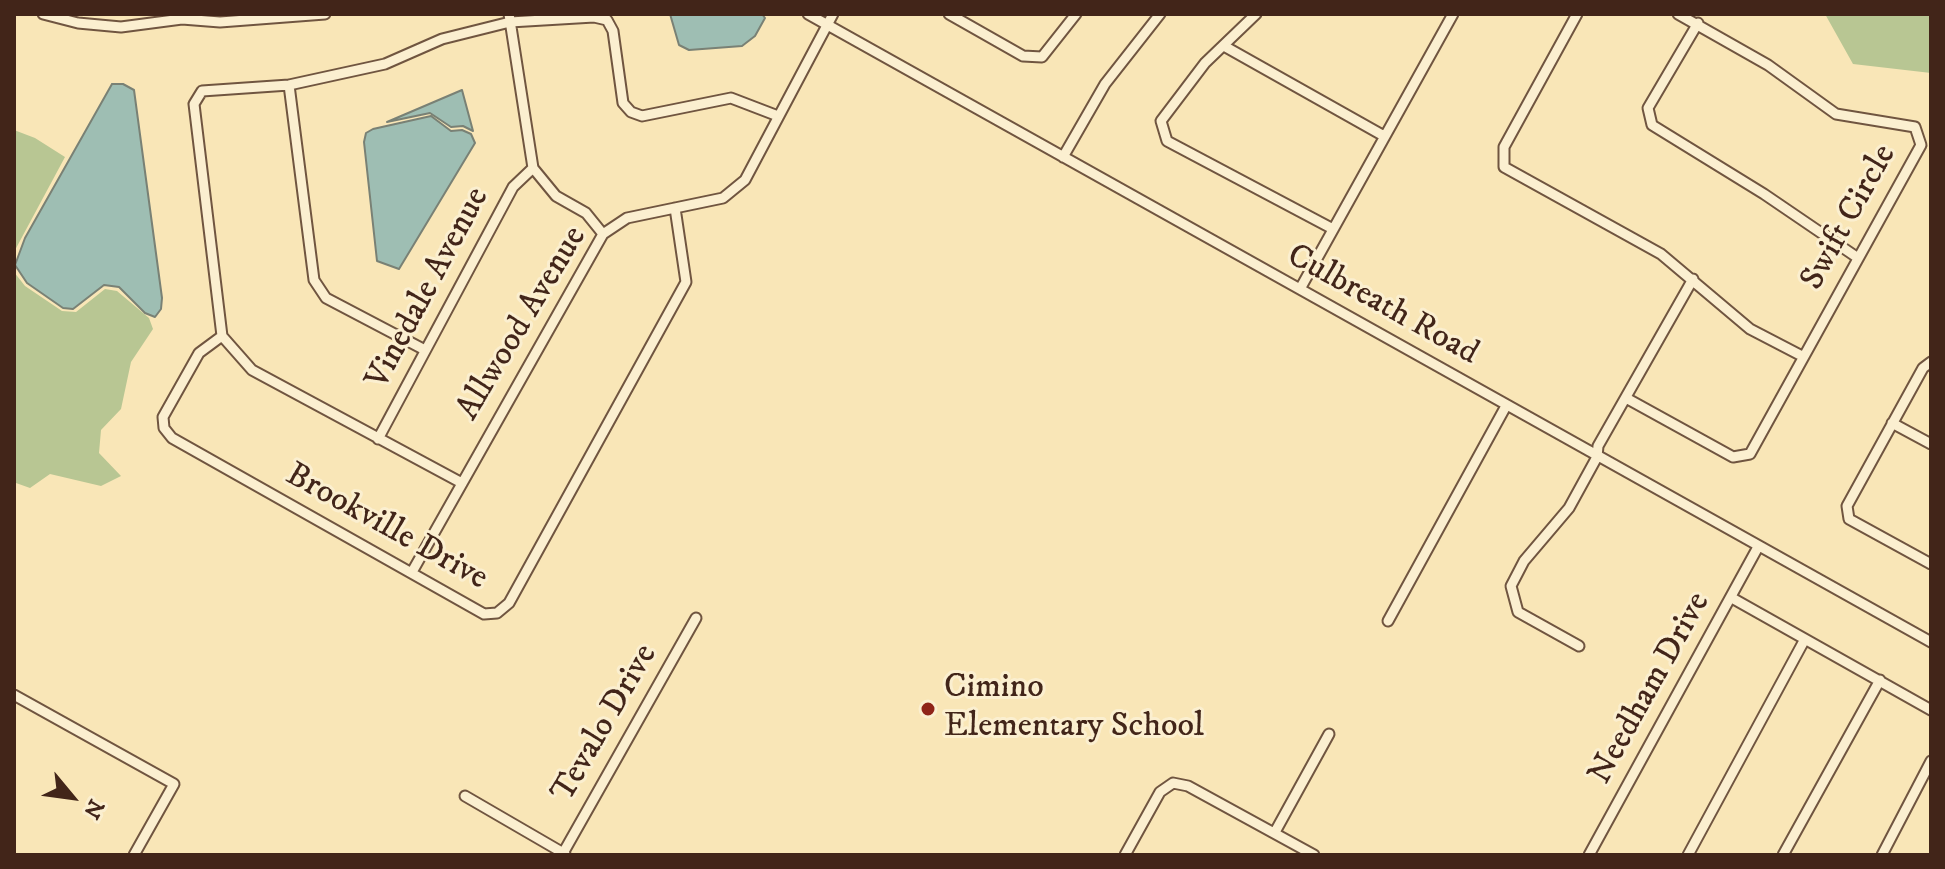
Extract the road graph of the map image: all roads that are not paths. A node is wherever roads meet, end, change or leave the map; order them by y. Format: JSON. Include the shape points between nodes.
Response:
{"nodes":[{"id":1,"x":43,"y":14,"type":"edge"},
{"id":2,"x":325,"y":14,"type":"edge"},
{"id":3,"x":808,"y":14,"type":"edge"},
{"id":4,"x":833,"y":14,"type":"edge"},
{"id":5,"x":949,"y":14,"type":"edge"},
{"id":6,"x":1076,"y":14,"type":"edge"},
{"id":7,"x":1160,"y":14,"type":"edge"},
{"id":8,"x":1256,"y":14,"type":"edge"},
{"id":9,"x":1453,"y":14,"type":"edge"},
{"id":10,"x":1577,"y":14,"type":"edge"},
{"id":11,"x":1678,"y":14,"type":"edge"},
{"id":12,"x":510,"y":18,"type":"edge"},
{"id":13,"x":1698,"y":23,"type":"junction"},
{"id":14,"x":826,"y":24,"type":"junction"},
{"id":15,"x":1224,"y":46,"type":"junction"},
{"id":16,"x":289,"y":85,"type":"junction"},
{"id":17,"x":778,"y":116,"type":"junction"},
{"id":18,"x":1384,"y":136,"type":"junction"},
{"id":19,"x":1063,"y":157,"type":"junction"},
{"id":20,"x":533,"y":168,"type":"junction"},
{"id":21,"x":675,"y":208,"type":"junction"},
{"id":22,"x":1333,"y":229,"type":"junction"},
{"id":23,"x":603,"y":234,"type":"junction"},
{"id":24,"x":1858,"y":258,"type":"junction"},
{"id":25,"x":1693,"y":279,"type":"junction"},
{"id":26,"x":1300,"y":289,"type":"junction"},
{"id":27,"x":222,"y":336,"type":"junction"},
{"id":28,"x":425,"y":350,"type":"junction"},
{"id":29,"x":1802,"y":356,"type":"junction"},
{"id":30,"x":1931,"y":362,"type":"edge"},
{"id":31,"x":1626,"y":398,"type":"junction"},
{"id":32,"x":1506,"y":406,"type":"junction"},
{"id":33,"x":1892,"y":423,"type":"junction"},
{"id":34,"x":378,"y":439,"type":"junction"},
{"id":35,"x":1931,"y":444,"type":"edge"},
{"id":36,"x":1597,"y":457,"type":"junction"},
{"id":37,"x":460,"y":482,"type":"junction"},
{"id":38,"x":1758,"y":547,"type":"junction"},
{"id":39,"x":1931,"y":564,"type":"edge"},
{"id":40,"x":412,"y":572,"type":"junction"},
{"id":41,"x":1732,"y":598,"type":"junction"},
{"id":42,"x":696,"y":618,"type":"dead end"},
{"id":43,"x":1388,"y":621,"type":"dead end"},
{"id":44,"x":1805,"y":639,"type":"junction"},
{"id":45,"x":1931,"y":641,"type":"edge"},
{"id":46,"x":1579,"y":646,"type":"dead end"},
{"id":47,"x":1880,"y":680,"type":"junction"},
{"id":48,"x":14,"y":695,"type":"edge"},
{"id":49,"x":1931,"y":710,"type":"edge"},
{"id":50,"x":1329,"y":734,"type":"dead end"},
{"id":51,"x":1931,"y":761,"type":"edge"},
{"id":52,"x":465,"y":796,"type":"dead end"},
{"id":53,"x":1275,"y":832,"type":"junction"},
{"id":54,"x":1692,"y":853,"type":"edge"},
{"id":55,"x":564,"y":854,"type":"edge"},
{"id":56,"x":134,"y":855,"type":"edge"},
{"id":57,"x":1125,"y":855,"type":"edge"},
{"id":58,"x":1314,"y":855,"type":"edge"},
{"id":59,"x":1589,"y":855,"type":"edge"},
{"id":60,"x":1783,"y":855,"type":"edge"},
{"id":61,"x":1882,"y":855,"type":"edge"}],
"edges":[{"from":1,"to":2,"type":"street","via":[[121,27],[182,19],[220,22]]},
{"from":3,"to":14,"type":"street","name":"Culbreath Road"},
{"from":4,"to":14,"type":"street","name":"Allwood Avenue"},
{"from":5,"to":6,"type":"street","via":[[1023,56],[1042,57]]},
{"from":7,"to":19,"type":"street","via":[[1105,84]]},
{"from":8,"to":15,"type":"street"},
{"from":9,"to":18,"type":"street"},
{"from":10,"to":25,"type":"street","via":[[1504,147],[1504,167],[1661,254]]},
{"from":11,"to":13,"type":"street","name":"Swift Circle"},
{"from":12,"to":16,"type":"street","via":[[385,64]]},
{"from":12,"to":17,"type":"street","via":[[607,20],[623,103],[631,112],[642,116],[731,98]]},
{"from":12,"to":20,"type":"street"},
{"from":13,"to":24,"type":"street","via":[[1648,108],[1652,125]]},
{"from":13,"to":24,"type":"street","name":"Swift Circle","via":[[1836,114],[1915,127],[1921,145]]},
{"from":14,"to":17,"type":"street","name":"Allwood Avenue"},
{"from":14,"to":19,"type":"street","name":"Culbreath Road"},
{"from":15,"to":18,"type":"street"},
{"from":15,"to":22,"type":"street","via":[[1161,121],[1167,141]]},
{"from":16,"to":27,"type":"street","via":[[202,91],[194,104]]},
{"from":16,"to":28,"type":"street","via":[[314,280],[326,298]]},
{"from":17,"to":21,"type":"street","name":"Allwood Avenue","via":[[745,180],[723,198]]},
{"from":18,"to":22,"type":"street"},
{"from":19,"to":26,"type":"street","name":"Culbreath Road"},
{"from":20,"to":23,"type":"street","via":[[556,196],[586,213]]},
{"from":20,"to":28,"type":"street","name":"Vinedale Avenue","via":[[513,187]]},
{"from":21,"to":23,"type":"street","name":"Allwood Avenue","via":[[627,218]]},
{"from":21,"to":40,"type":"street","name":"Brookville Drive","via":[[686,282],[509,603],[497,613],[484,614]]},
{"from":22,"to":26,"type":"street"},
{"from":23,"to":37,"type":"street","name":"Allwood Avenue"},
{"from":24,"to":29,"type":"street","name":"Swift Circle"},
{"from":25,"to":29,"type":"street","via":[[1750,329]]},
{"from":25,"to":31,"type":"street"},
{"from":26,"to":32,"type":"street","name":"Culbreath Road"},
{"from":27,"to":34,"type":"street","via":[[252,370]]},
{"from":27,"to":40,"type":"street","name":"Brookville Drive","via":[[199,353],[163,417],[172,438]]},
{"from":28,"to":34,"type":"street","name":"Vinedale Avenue"},
{"from":29,"to":31,"type":"street","name":"Swift Circle","via":[[1750,454],[1733,457]]},
{"from":30,"to":33,"type":"street"},
{"from":31,"to":36,"type":"street"},
{"from":32,"to":36,"type":"street","name":"Culbreath Road"},
{"from":32,"to":43,"type":"street"},
{"from":33,"to":35,"type":"street"},
{"from":33,"to":39,"type":"street","via":[[1847,506],[1849,519]]},
{"from":34,"to":37,"type":"street"},
{"from":36,"to":38,"type":"street","name":"Culbreath Road"},
{"from":36,"to":46,"type":"street","via":[[1569,508],[1524,561],[1511,586],[1518,612]]},
{"from":37,"to":40,"type":"street","name":"Allwood Avenue"},
{"from":38,"to":41,"type":"street","name":"Needham Drive"},
{"from":38,"to":45,"type":"street","name":"Culbreath Road"},
{"from":41,"to":44,"type":"street"},
{"from":41,"to":59,"type":"street","name":"Needham Drive"},
{"from":42,"to":55,"type":"street","name":"Tevalo Drive"},
{"from":44,"to":47,"type":"street"},
{"from":44,"to":54,"type":"street"},
{"from":47,"to":49,"type":"street"},
{"from":47,"to":60,"type":"street"},
{"from":48,"to":56,"type":"street","via":[[174,784]]},
{"from":50,"to":53,"type":"street"},
{"from":51,"to":61,"type":"street"},
{"from":52,"to":55,"type":"street"},
{"from":53,"to":57,"type":"street","via":[[1173,783],[1160,792]]},
{"from":53,"to":58,"type":"street"}]}
